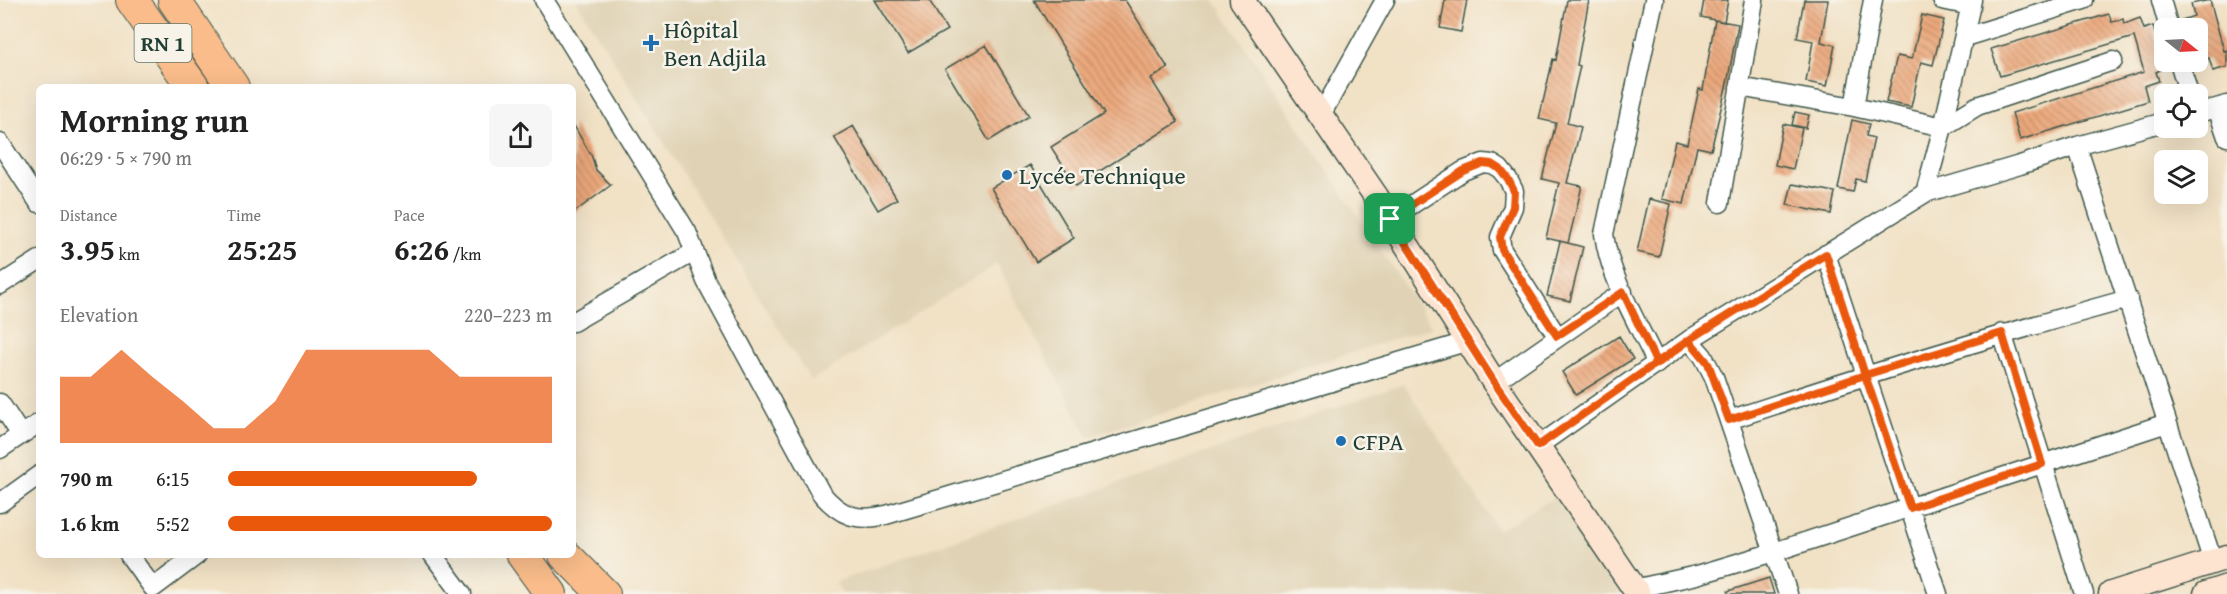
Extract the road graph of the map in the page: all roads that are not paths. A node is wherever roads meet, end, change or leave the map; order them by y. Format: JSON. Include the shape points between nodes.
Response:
{"nodes":[{"id":1,"x":132,"y":0,"type":"edge"},
{"id":2,"x":174,"y":0,"type":"edge"},
{"id":3,"x":544,"y":0,"type":"edge"},
{"id":4,"x":1242,"y":0,"type":"edge"},
{"id":5,"x":1385,"y":0,"type":"edge"},
{"id":6,"x":1654,"y":0,"type":"edge"},
{"id":7,"x":1754,"y":0,"type":"edge"},
{"id":8,"x":1873,"y":0,"type":"edge"},
{"id":9,"x":1942,"y":0,"type":"edge"},
{"id":10,"x":2084,"y":0,"type":"edge"},
{"id":11,"x":2161,"y":0,"type":"edge"},
{"id":12,"x":1972,"y":3,"type":"edge"},
{"id":13,"x":2166,"y":18,"type":"edge"},
{"id":14,"x":1965,"y":37,"type":"junction"},
{"id":15,"x":2113,"y":62,"type":"dead end"},
{"id":16,"x":191,"y":84,"type":"edge"},
{"id":17,"x":231,"y":84,"type":"edge"},
{"id":18,"x":1739,"y":87,"type":"junction"},
{"id":19,"x":2222,"y":106,"type":"edge"},
{"id":20,"x":1854,"y":107,"type":"junction"},
{"id":21,"x":1320,"y":117,"type":"junction"},
{"id":22,"x":2154,"y":125,"type":"edge"},
{"id":23,"x":1943,"y":127,"type":"junction"},
{"id":24,"x":2227,"y":137,"type":"edge"},
{"id":25,"x":0,"y":143,"type":"edge"},
{"id":26,"x":2077,"y":146,"type":"junction"},
{"id":27,"x":1925,"y":193,"type":"junction"},
{"id":28,"x":36,"y":198,"type":"edge"},
{"id":29,"x":1720,"y":202,"type":"dead end"},
{"id":30,"x":1390,"y":219,"type":"junction"},
{"id":31,"x":694,"y":252,"type":"junction"},
{"id":32,"x":1826,"y":254,"type":"junction"},
{"id":33,"x":36,"y":262,"type":"edge"},
{"id":34,"x":0,"y":285,"type":"edge"},
{"id":35,"x":1623,"y":292,"type":"junction"},
{"id":36,"x":2128,"y":299,"type":"junction"},
{"id":37,"x":576,"y":320,"type":"edge"},
{"id":38,"x":2002,"y":333,"type":"junction"},
{"id":39,"x":1557,"y":336,"type":"junction"},
{"id":40,"x":1689,"y":340,"type":"junction"},
{"id":41,"x":1469,"y":341,"type":"junction"},
{"id":42,"x":1657,"y":364,"type":"junction"},
{"id":43,"x":1865,"y":375,"type":"junction"},
{"id":44,"x":1494,"y":382,"type":"junction"},
{"id":45,"x":0,"y":403,"type":"edge"},
{"id":46,"x":1729,"y":420,"type":"junction"},
{"id":47,"x":2168,"y":423,"type":"junction"},
{"id":48,"x":36,"y":425,"type":"edge"},
{"id":49,"x":21,"y":435,"type":"junction"},
{"id":50,"x":1538,"y":446,"type":"junction"},
{"id":51,"x":0,"y":449,"type":"edge"},
{"id":52,"x":2042,"y":464,"type":"junction"},
{"id":53,"x":36,"y":477,"type":"edge"},
{"id":54,"x":0,"y":503,"type":"edge"},
{"id":55,"x":1910,"y":508,"type":"junction"},
{"id":56,"x":1774,"y":552,"type":"junction"},
{"id":57,"x":131,"y":558,"type":"edge"},
{"id":58,"x":194,"y":558,"type":"edge"},
{"id":59,"x":435,"y":558,"type":"edge"},
{"id":60,"x":508,"y":558,"type":"edge"},
{"id":61,"x":525,"y":558,"type":"edge"},
{"id":62,"x":558,"y":558,"type":"edge"},
{"id":63,"x":568,"y":558,"type":"edge"},
{"id":64,"x":2220,"y":560,"type":"edge"},
{"id":65,"x":2227,"y":587,"type":"edge"},
{"id":66,"x":155,"y":591,"type":"edge"},
{"id":67,"x":1636,"y":592,"type":"edge"},
{"id":68,"x":462,"y":594,"type":"edge"},
{"id":69,"x":527,"y":594,"type":"edge"},
{"id":70,"x":551,"y":594,"type":"edge"},
{"id":71,"x":582,"y":594,"type":"edge"},
{"id":72,"x":604,"y":594,"type":"edge"},
{"id":73,"x":1788,"y":594,"type":"edge"},
{"id":74,"x":1938,"y":594,"type":"edge"},
{"id":75,"x":2084,"y":594,"type":"edge"},
{"id":76,"x":2111,"y":594,"type":"edge"},
{"id":77,"x":2206,"y":594,"type":"edge"}],
"edges":[{"from":1,"to":16,"type":"highway","number":"RN 1"},
{"from":2,"to":17,"type":"highway","number":"RN 1"},
{"from":3,"to":31,"type":"street","via":[[687,232]]},
{"from":4,"to":21,"type":"street"},
{"from":5,"to":21,"type":"street"},
{"from":6,"to":35,"type":"street","via":[[1604,234],[1606,254]]},
{"from":7,"to":18,"type":"street"},
{"from":8,"to":20,"type":"street"},
{"from":9,"to":12,"type":"street"},
{"from":10,"to":14,"type":"street"},
{"from":11,"to":13,"type":"street"},
{"from":12,"to":14,"type":"street"},
{"from":14,"to":23,"type":"street"},
{"from":15,"to":23,"type":"street","via":[[1977,106]]},
{"from":18,"to":20,"type":"street"},
{"from":18,"to":29,"type":"street"},
{"from":19,"to":24,"type":"street"},
{"from":20,"to":23,"type":"street"},
{"from":21,"to":30,"type":"street"},
{"from":22,"to":26,"type":"street"},
{"from":23,"to":27,"type":"street"},
{"from":25,"to":28,"type":"street"},
{"from":26,"to":27,"type":"street"},
{"from":26,"to":36,"type":"street"},
{"from":27,"to":32,"type":"street"},
{"from":30,"to":39,"type":"street","via":[[1463,171],[1483,163],[1500,169],[1514,191],[1515,200],[1500,237],[1502,250]]},
{"from":30,"to":41,"type":"street"},
{"from":31,"to":37,"type":"street"},
{"from":31,"to":41,"type":"street","via":[[821,492],[830,504],[856,518],[871,519],[939,501]]},
{"from":32,"to":40,"type":"street"},
{"from":32,"to":43,"type":"street"},
{"from":33,"to":34,"type":"street"},
{"from":35,"to":39,"type":"street"},
{"from":35,"to":42,"type":"street"},
{"from":36,"to":38,"type":"street"},
{"from":36,"to":47,"type":"street"},
{"from":38,"to":43,"type":"street"},
{"from":38,"to":52,"type":"street"},
{"from":39,"to":44,"type":"street"},
{"from":40,"to":42,"type":"street"},
{"from":40,"to":46,"type":"street","via":[[1708,363]]},
{"from":41,"to":44,"type":"street"},
{"from":42,"to":50,"type":"street"},
{"from":43,"to":46,"type":"street"},
{"from":43,"to":55,"type":"street"},
{"from":44,"to":50,"type":"street"},
{"from":45,"to":49,"type":"street"},
{"from":46,"to":56,"type":"street"},
{"from":47,"to":52,"type":"street"},
{"from":47,"to":64,"type":"street"},
{"from":48,"to":49,"type":"street"},
{"from":49,"to":51,"type":"street"},
{"from":50,"to":67,"type":"street"},
{"from":52,"to":55,"type":"street"},
{"from":52,"to":75,"type":"street"},
{"from":53,"to":54,"type":"street"},
{"from":55,"to":56,"type":"street"},
{"from":55,"to":74,"type":"street"},
{"from":56,"to":67,"type":"street"},
{"from":56,"to":73,"type":"street"},
{"from":57,"to":66,"type":"street"},
{"from":58,"to":66,"type":"street"},
{"from":59,"to":68,"type":"street"},
{"from":60,"to":69,"type":"highway"},
{"from":61,"to":70,"type":"highway"},
{"from":62,"to":71,"type":"highway"},
{"from":63,"to":72,"type":"highway"},
{"from":64,"to":76,"type":"street"},
{"from":65,"to":77,"type":"street"}]}
